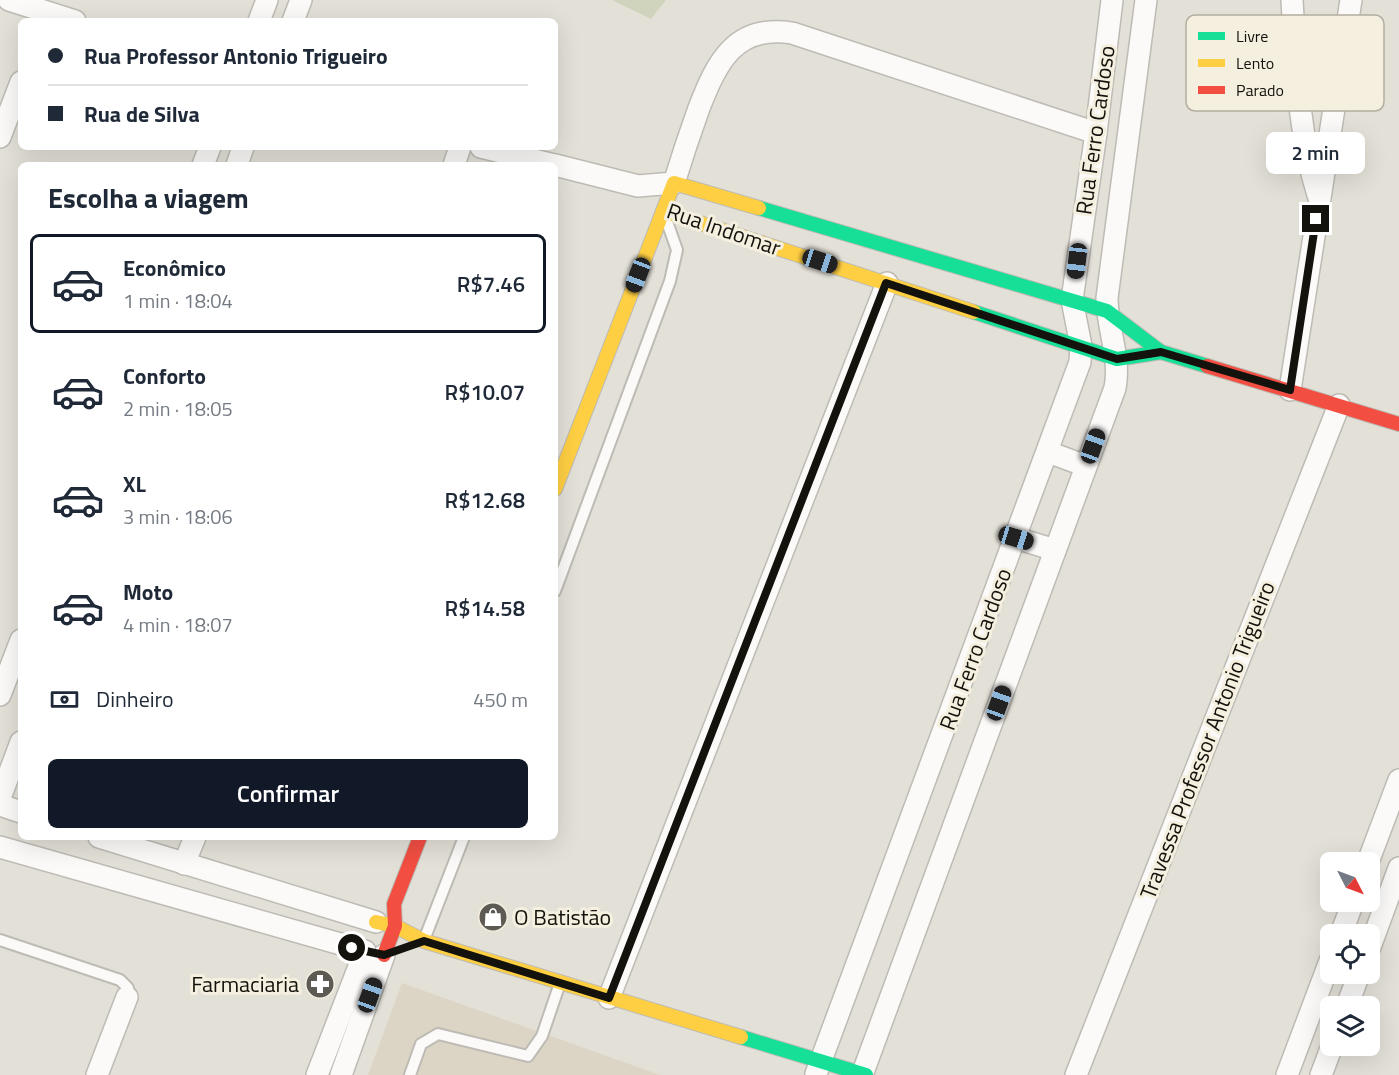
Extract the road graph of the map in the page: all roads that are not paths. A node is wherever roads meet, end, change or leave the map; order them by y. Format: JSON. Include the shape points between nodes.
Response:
{"nodes":[{"id":1,"x":9,"y":0,"type":"edge"},
{"id":2,"x":267,"y":0,"type":"edge"},
{"id":3,"x":301,"y":0,"type":"edge"},
{"id":4,"x":1112,"y":0,"type":"edge"},
{"id":5,"x":1146,"y":0,"type":"edge"},
{"id":6,"x":1292,"y":0,"type":"edge"},
{"id":7,"x":1352,"y":0,"type":"edge"},
{"id":8,"x":1293,"y":15,"type":"edge"},
{"id":9,"x":1350,"y":15,"type":"edge"},
{"id":10,"x":46,"y":17,"type":"edge"},
{"id":11,"x":260,"y":18,"type":"edge"},
{"id":12,"x":294,"y":18,"type":"edge"},
{"id":13,"x":18,"y":90,"type":"edge"},
{"id":14,"x":1299,"y":111,"type":"edge"},
{"id":15,"x":1334,"y":111,"type":"edge"},
{"id":16,"x":1096,"y":133,"type":"junction"},
{"id":17,"x":0,"y":137,"type":"edge"},
{"id":18,"x":493,"y":150,"type":"edge"},
{"id":19,"x":542,"y":162,"type":"edge"},
{"id":20,"x":558,"y":166,"type":"edge"},
{"id":21,"x":674,"y":183,"type":"junction"},
{"id":22,"x":638,"y":186,"type":"junction"},
{"id":23,"x":1319,"y":198,"type":"junction"},
{"id":24,"x":663,"y":211,"type":"junction"},
{"id":25,"x":886,"y":283,"type":"junction"},
{"id":26,"x":1072,"y":300,"type":"junction"},
{"id":27,"x":1107,"y":311,"type":"junction"},
{"id":28,"x":1081,"y":346,"type":"junction"},
{"id":29,"x":1161,"y":352,"type":"junction"},
{"id":30,"x":1117,"y":359,"type":"junction"},
{"id":31,"x":1290,"y":390,"type":"junction"},
{"id":32,"x":1339,"y":405,"type":"junction"},
{"id":33,"x":1399,"y":424,"type":"edge"},
{"id":34,"x":1048,"y":452,"type":"junction"},
{"id":35,"x":1086,"y":466,"type":"junction"},
{"id":36,"x":558,"y":481,"type":"edge"},
{"id":37,"x":1016,"y":538,"type":"junction"},
{"id":38,"x":1055,"y":550,"type":"junction"},
{"id":39,"x":558,"y":583,"type":"edge"},
{"id":40,"x":18,"y":648,"type":"edge"},
{"id":41,"x":0,"y":695,"type":"edge"},
{"id":42,"x":18,"y":750,"type":"edge"},
{"id":43,"x":1399,"y":780,"type":"edge"},
{"id":44,"x":0,"y":798,"type":"edge"},
{"id":45,"x":0,"y":805,"type":"edge"},
{"id":46,"x":18,"y":811,"type":"edge"},
{"id":47,"x":108,"y":840,"type":"edge"},
{"id":48,"x":194,"y":840,"type":"edge"},
{"id":49,"x":419,"y":840,"type":"edge"},
{"id":50,"x":463,"y":840,"type":"edge"},
{"id":51,"x":0,"y":847,"type":"edge"},
{"id":52,"x":1372,"y":852,"type":"edge"},
{"id":53,"x":184,"y":864,"type":"junction"},
{"id":54,"x":1399,"y":868,"type":"edge"},
{"id":55,"x":1378,"y":924,"type":"edge"},
{"id":56,"x":377,"y":938,"type":"junction"},
{"id":57,"x":0,"y":940,"type":"edge"},
{"id":58,"x":424,"y":941,"type":"junction"},
{"id":59,"x":560,"y":983,"type":"junction"},
{"id":60,"x":1321,"y":984,"type":"edge"},
{"id":61,"x":127,"y":997,"type":"joint"},
{"id":62,"x":609,"y":998,"type":"junction"},
{"id":63,"x":1328,"y":1056,"type":"edge"},
{"id":64,"x":818,"y":1069,"type":"edge"},
{"id":65,"x":97,"y":1075,"type":"edge"},
{"id":66,"x":317,"y":1075,"type":"edge"},
{"id":67,"x":341,"y":1075,"type":"edge"},
{"id":68,"x":410,"y":1075,"type":"edge"},
{"id":69,"x":863,"y":1075,"type":"edge"},
{"id":70,"x":1076,"y":1075,"type":"edge"},
{"id":71,"x":1287,"y":1075,"type":"edge"},
{"id":72,"x":1321,"y":1075,"type":"edge"}],
"edges":[{"from":1,"to":10,"type":"street"},
{"from":2,"to":11,"type":"street"},
{"from":3,"to":12,"type":"street"},
{"from":4,"to":16,"type":"street","name":"Rua Ferro Cardoso"},
{"from":5,"to":27,"type":"street","name":"Rua Ferro Cardoso"},
{"from":6,"to":8,"type":"street"},
{"from":7,"to":9,"type":"street"},
{"from":13,"to":17,"type":"street"},
{"from":14,"to":23,"type":"street"},
{"from":15,"to":23,"type":"street"},
{"from":16,"to":21,"type":"street","via":[[773,30],[743,40],[715,69]]},
{"from":16,"to":26,"type":"street","name":"Rua Ferro Cardoso"},
{"from":18,"to":19,"type":"street","name":"Rua Indomar"},
{"from":20,"to":22,"type":"street","name":"Rua Indomar"},
{"from":21,"to":22,"type":"street","name":"Rua Indomar"},
{"from":21,"to":24,"type":"street"},
{"from":21,"to":26,"type":"street","name":"Rua Indomar"},
{"from":22,"to":24,"type":"street","name":"Rua Indomar"},
{"from":23,"to":31,"type":"street"},
{"from":24,"to":25,"type":"street","name":"Rua Indomar"},
{"from":24,"to":36,"type":"street"},
{"from":24,"to":39,"type":"lane","via":[[677,250],[670,281]]},
{"from":25,"to":28,"type":"street","name":"Rua Indomar"},
{"from":25,"to":62,"type":"street"},
{"from":26,"to":27,"type":"street","name":"Rua Indomar"},
{"from":26,"to":28,"type":"street","name":"Rua Ferro Cardoso"},
{"from":27,"to":29,"type":"street","name":"Rua Indomar"},
{"from":27,"to":30,"type":"street","name":"Rua Ferro Cardoso"},
{"from":28,"to":30,"type":"street","name":"Rua Indomar"},
{"from":28,"to":34,"type":"street","name":"Rua Ferro Cardoso","via":[[1077,372]]},
{"from":29,"to":30,"type":"street","name":"Rua Indomar"},
{"from":29,"to":31,"type":"street","name":"Rua Indomar"},
{"from":30,"to":35,"type":"street","name":"Rua Ferro Cardoso","via":[[1114,388]]},
{"from":31,"to":32,"type":"street","name":"Rua Indomar"},
{"from":32,"to":33,"type":"street","name":"Rua Indomar"},
{"from":32,"to":70,"type":"street","name":"Travessa Professor Antonio Trigueiro"},
{"from":34,"to":35,"type":"street"},
{"from":34,"to":37,"type":"street","name":"Rua Ferro Cardoso"},
{"from":35,"to":38,"type":"street","name":"Rua Ferro Cardoso"},
{"from":37,"to":38,"type":"street"},
{"from":37,"to":64,"type":"street","name":"Rua Ferro Cardoso"},
{"from":38,"to":69,"type":"street","name":"Rua Ferro Cardoso"},
{"from":40,"to":41,"type":"street"},
{"from":42,"to":44,"type":"street"},
{"from":43,"to":52,"type":"street"},
{"from":45,"to":46,"type":"street"},
{"from":47,"to":53,"type":"street"},
{"from":48,"to":53,"type":"street"},
{"from":49,"to":56,"type":"street"},
{"from":50,"to":58,"type":"lane"},
{"from":51,"to":56,"type":"street"},
{"from":53,"to":56,"type":"street"},
{"from":54,"to":55,"type":"street"},
{"from":56,"to":58,"type":"street"},
{"from":56,"to":58,"type":"street"},
{"from":56,"to":66,"type":"street"},
{"from":56,"to":67,"type":"street"},
{"from":57,"to":61,"type":"lane","via":[[120,980],[128,988]]},
{"from":58,"to":59,"type":"street"},
{"from":59,"to":62,"type":"street"},
{"from":59,"to":68,"type":"lane","via":[[542,1036],[528,1056],[438,1034],[421,1044]]},
{"from":60,"to":71,"type":"street"},
{"from":61,"to":65,"type":"street"},
{"from":62,"to":64,"type":"street"},
{"from":63,"to":72,"type":"street"},
{"from":64,"to":69,"type":"street"}]}
